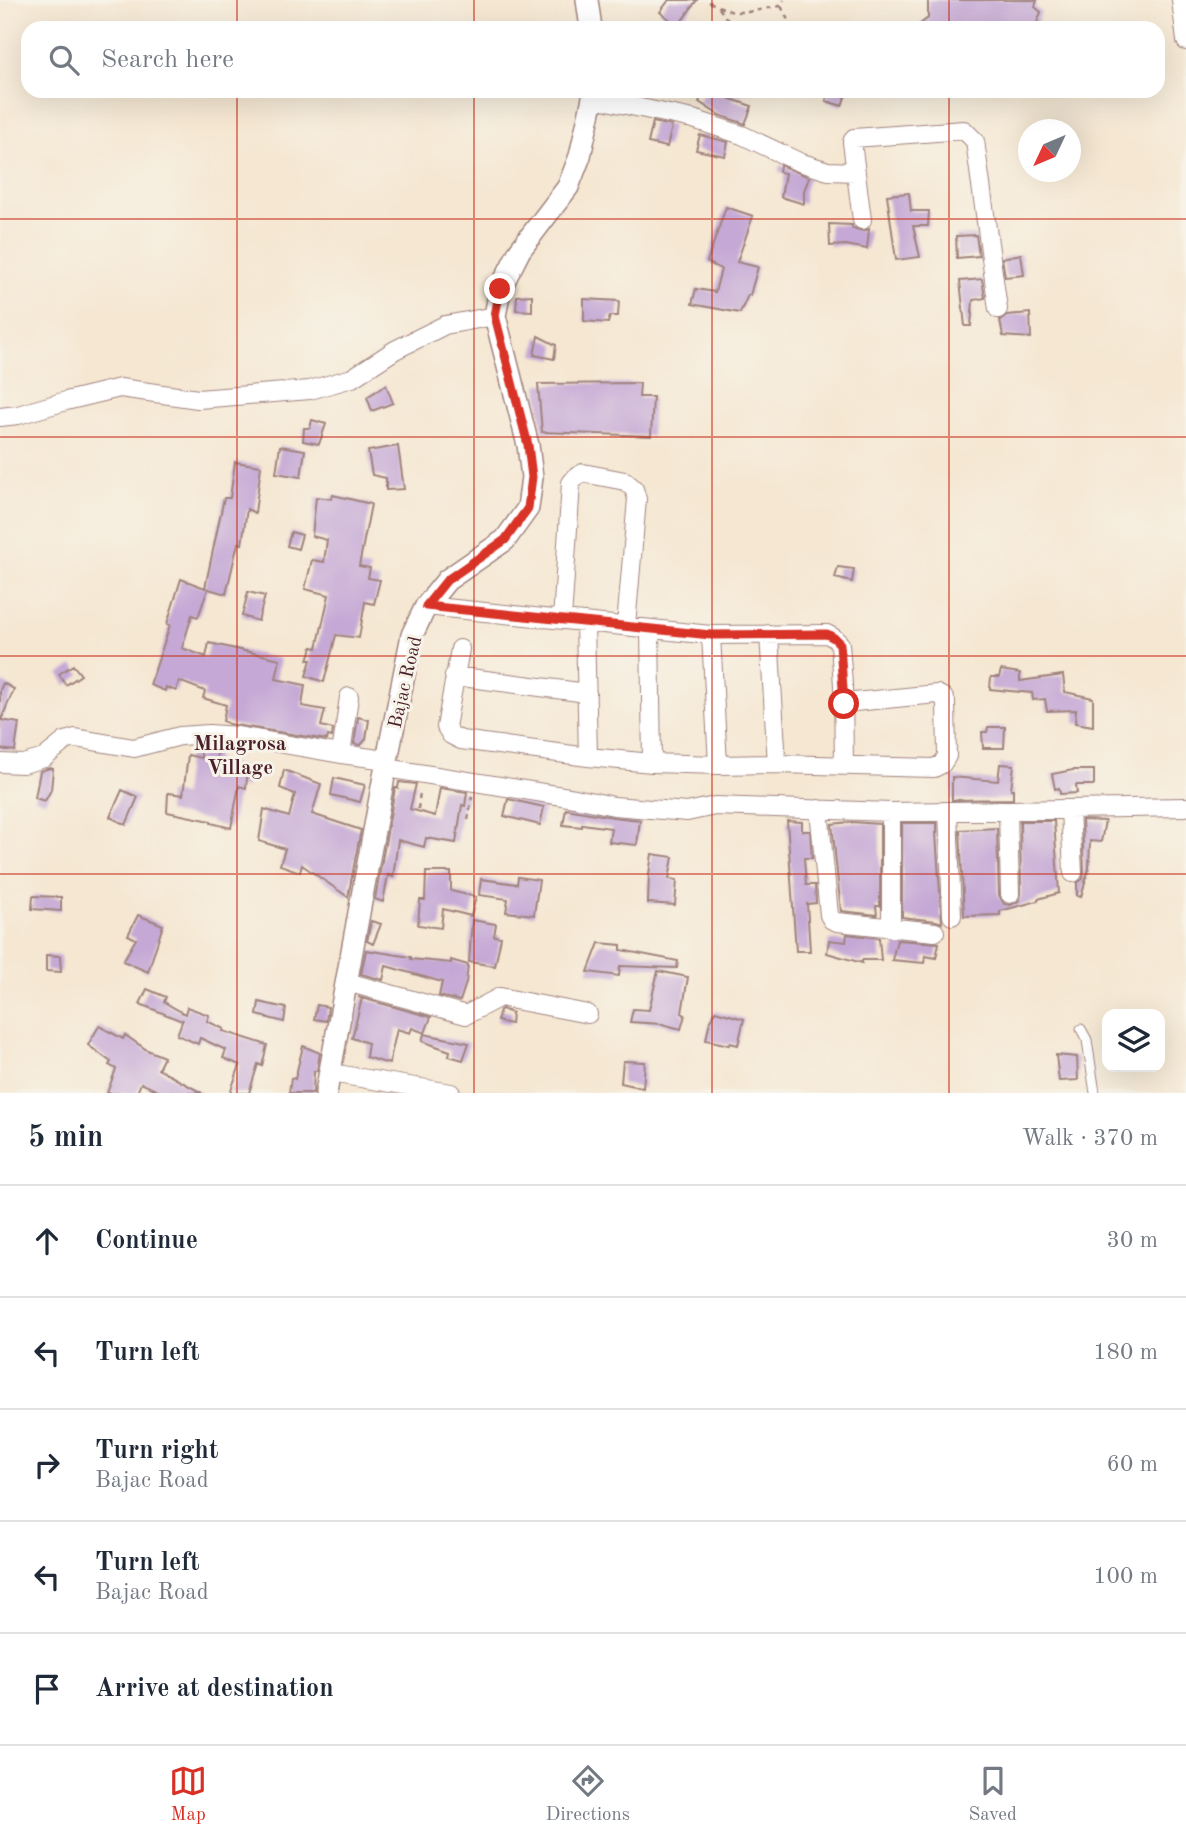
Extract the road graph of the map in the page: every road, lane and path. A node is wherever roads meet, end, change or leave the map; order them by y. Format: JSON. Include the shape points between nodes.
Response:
{"nodes":[{"id":1,"x":587,"y":0,"type":"edge"},
{"id":2,"x":784,"y":0,"type":"edge"},
{"id":3,"x":1181,"y":0,"type":"edge"},
{"id":4,"x":709,"y":2,"type":"dead end"},
{"id":5,"x":718,"y":6,"type":"junction"},
{"id":6,"x":780,"y":6,"type":"junction"},
{"id":7,"x":590,"y":21,"type":"edge"},
{"id":8,"x":728,"y":21,"type":"edge"},
{"id":9,"x":788,"y":21,"type":"edge"},
{"id":10,"x":1186,"y":41,"type":"edge"},
{"id":11,"x":592,"y":98,"type":"edge"},
{"id":12,"x":605,"y":98,"type":"edge"},
{"id":13,"x":856,"y":172,"type":"junction"},
{"id":14,"x":862,"y":220,"type":"dead end"},
{"id":15,"x":998,"y":309,"type":"dead end"},
{"id":16,"x":495,"y":316,"type":"junction"},
{"id":17,"x":0,"y":418,"type":"edge"},
{"id":18,"x":426,"y":606,"type":"junction"},
{"id":19,"x":562,"y":620,"type":"junction"},
{"id":20,"x":585,"y":622,"type":"junction"},
{"id":21,"x":626,"y":626,"type":"junction"},
{"id":22,"x":650,"y":629,"type":"junction"},
{"id":23,"x":769,"y":634,"type":"junction"},
{"id":24,"x":711,"y":635,"type":"junction"},
{"id":25,"x":460,"y":649,"type":"dead end"},
{"id":26,"x":454,"y":676,"type":"junction"},
{"id":27,"x":587,"y":693,"type":"junction"},
{"id":28,"x":349,"y":698,"type":"dead end"},
{"id":29,"x":844,"y":704,"type":"junction"},
{"id":30,"x":341,"y":754,"type":"junction"},
{"id":31,"x":588,"y":757,"type":"junction"},
{"id":32,"x":0,"y":763,"type":"edge"},
{"id":33,"x":652,"y":763,"type":"junction"},
{"id":34,"x":386,"y":764,"type":"junction"},
{"id":35,"x":777,"y":764,"type":"junction"},
{"id":36,"x":718,"y":765,"type":"junction"},
{"id":37,"x":845,"y":766,"type":"junction"},
{"id":38,"x":474,"y":782,"type":"junction"},
{"id":39,"x":1186,"y":807,"type":"edge"},
{"id":40,"x":819,"y":809,"type":"junction"},
{"id":41,"x":1070,"y":809,"type":"junction"},
{"id":42,"x":948,"y":811,"type":"junction"},
{"id":43,"x":1008,"y":811,"type":"junction"},
{"id":44,"x":891,"y":812,"type":"junction"},
{"id":45,"x":468,"y":820,"type":"dead end"},
{"id":46,"x":1073,"y":873,"type":"dead end"},
{"id":47,"x":1010,"y":894,"type":"dead end"},
{"id":48,"x":953,"y":916,"type":"dead end"},
{"id":49,"x":891,"y":928,"type":"junction"},
{"id":50,"x":935,"y":932,"type":"dead end"},
{"id":51,"x":347,"y":982,"type":"junction"},
{"id":52,"x":588,"y":1014,"type":"dead end"},
{"id":53,"x":1081,"y":1028,"type":"dead end"},
{"id":54,"x":329,"y":1083,"type":"edge"},
{"id":55,"x":408,"y":1089,"type":"edge"},
{"id":56,"x":451,"y":1093,"type":"edge"},
{"id":57,"x":1096,"y":1093,"type":"edge"}],
"edges":[{"from":1,"to":7,"type":"street"},
{"from":2,"to":6,"type":"path"},
{"from":3,"to":10,"type":"street"},
{"from":4,"to":5,"type":"path"},
{"from":5,"to":6,"type":"path","via":[[732,12]]},
{"from":5,"to":8,"type":"path"},
{"from":6,"to":9,"type":"path"},
{"from":11,"to":16,"type":"street","name":"Bajac Road","via":[[568,187],[520,250],[500,289]]},
{"from":12,"to":13,"type":"street","via":[[742,135],[828,171]]},
{"from":13,"to":14,"type":"street"},
{"from":13,"to":15,"type":"street","via":[[854,138],[964,130],[971,135]]},
{"from":16,"to":17,"type":"street","via":[[445,325],[352,378],[310,390],[198,399],[120,388]]},
{"from":16,"to":18,"type":"street","name":"Bajac Road","via":[[528,445],[532,477],[528,508],[505,540],[447,580]]},
{"from":18,"to":19,"type":"street"},
{"from":18,"to":34,"type":"street","name":"Bajac Road","via":[[412,635]]},
{"from":19,"to":20,"type":"street"},
{"from":19,"to":21,"type":"street","via":[[571,483],[583,473],[625,481],[638,499]]},
{"from":20,"to":21,"type":"street"},
{"from":20,"to":27,"type":"street"},
{"from":21,"to":22,"type":"street"},
{"from":22,"to":24,"type":"street"},
{"from":22,"to":33,"type":"street"},
{"from":23,"to":24,"type":"street"},
{"from":23,"to":29,"type":"street","via":[[827,634],[834,638],[840,644]]},
{"from":23,"to":35,"type":"street"},
{"from":24,"to":36,"type":"street"},
{"from":25,"to":26,"type":"street"},
{"from":26,"to":27,"type":"street"},
{"from":26,"to":31,"type":"street","via":[[446,719],[451,734],[461,740]]},
{"from":27,"to":31,"type":"street"},
{"from":28,"to":30,"type":"street"},
{"from":29,"to":37,"type":"street"},
{"from":29,"to":37,"type":"street","via":[[943,697],[947,756],[934,768]]},
{"from":30,"to":32,"type":"street","via":[[209,734],[134,748],[75,738],[44,758],[23,764]]},
{"from":30,"to":34,"type":"street"},
{"from":31,"to":33,"type":"street"},
{"from":33,"to":36,"type":"street"},
{"from":34,"to":38,"type":"street"},
{"from":34,"to":51,"type":"street","name":"Bajac Road"},
{"from":35,"to":36,"type":"street"},
{"from":35,"to":37,"type":"street"},
{"from":38,"to":40,"type":"street","via":[[614,806],[687,812],[715,806]]},
{"from":38,"to":45,"type":"path"},
{"from":39,"to":41,"type":"street"},
{"from":40,"to":44,"type":"street"},
{"from":40,"to":49,"type":"street","via":[[832,920]]},
{"from":41,"to":43,"type":"street"},
{"from":41,"to":46,"type":"street"},
{"from":42,"to":43,"type":"street"},
{"from":42,"to":44,"type":"street"},
{"from":42,"to":48,"type":"street"},
{"from":43,"to":47,"type":"street"},
{"from":44,"to":49,"type":"street"},
{"from":49,"to":50,"type":"street"},
{"from":51,"to":52,"type":"street","via":[[466,1015],[500,997]]},
{"from":51,"to":54,"type":"street","name":"Bajac Road"},
{"from":53,"to":57,"type":"lane"},
{"from":54,"to":55,"type":"street"},
{"from":55,"to":56,"type":"street"}]}
